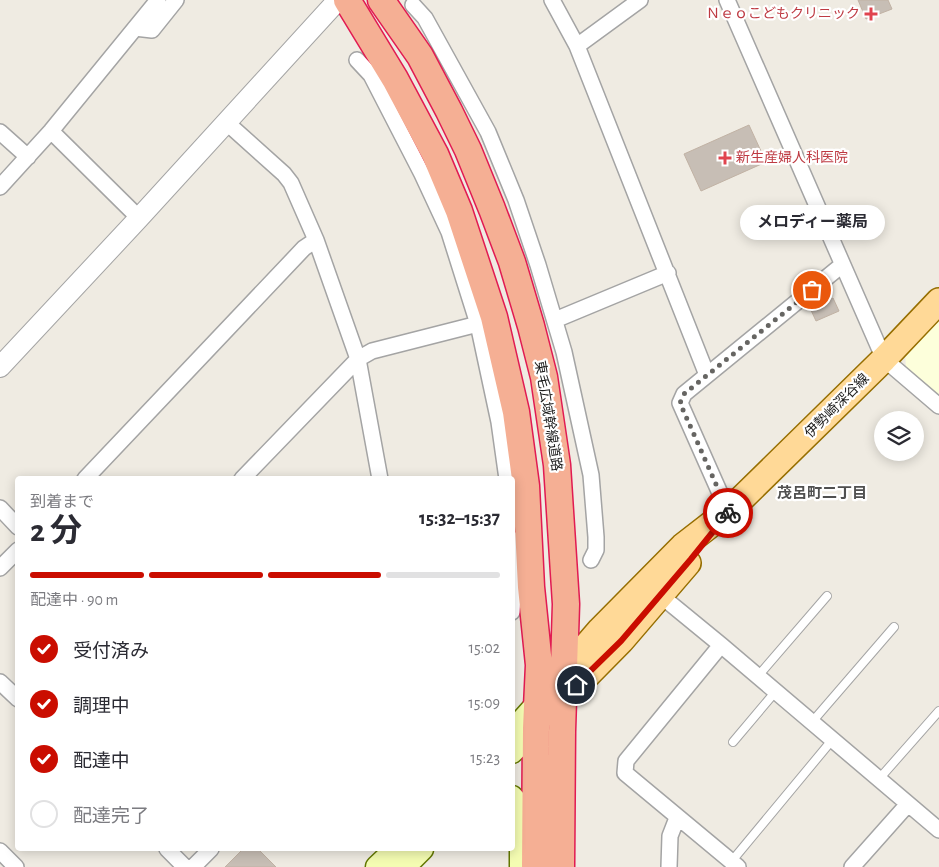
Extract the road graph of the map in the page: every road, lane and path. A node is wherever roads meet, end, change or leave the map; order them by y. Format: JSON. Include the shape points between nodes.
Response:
{"nodes":[{"id":1,"x":158,"y":0,"type":"edge"},
{"id":2,"x":176,"y":0,"type":"edge"},
{"id":3,"x":338,"y":0,"type":"edge"},
{"id":4,"x":347,"y":0,"type":"edge"},
{"id":5,"x":380,"y":0,"type":"edge"},
{"id":6,"x":552,"y":0,"type":"edge"},
{"id":7,"x":640,"y":0,"type":"edge"},
{"id":8,"x":728,"y":0,"type":"edge"},
{"id":9,"x":413,"y":5,"type":"dead end"},
{"id":10,"x":135,"y":28,"type":"junction"},
{"id":11,"x":577,"y":46,"type":"junction"},
{"id":12,"x":420,"y":56,"type":"junction"},
{"id":13,"x":357,"y":60,"type":"dead end"},
{"id":14,"x":459,"y":79,"type":"junction"},
{"id":15,"x":226,"y":122,"type":"junction"},
{"id":16,"x":51,"y":131,"type":"junction"},
{"id":17,"x":0,"y":132,"type":"edge"},
{"id":18,"x":28,"y":157,"type":"junction"},
{"id":19,"x":0,"y":187,"type":"edge"},
{"id":20,"x":139,"y":218,"type":"junction"},
{"id":21,"x":454,"y":221,"type":"junction"},
{"id":22,"x":316,"y":240,"type":"junction"},
{"id":23,"x":842,"y":265,"type":"junction"},
{"id":24,"x":668,"y":273,"type":"junction"},
{"id":25,"x":939,"y":301,"type":"edge"},
{"id":26,"x":555,"y":320,"type":"junction"},
{"id":27,"x":478,"y":324,"type":"junction"},
{"id":28,"x":358,"y":359,"type":"junction"},
{"id":29,"x":884,"y":359,"type":"junction"},
{"id":30,"x":0,"y":367,"type":"edge"},
{"id":31,"x":708,"y":375,"type":"junction"},
{"id":32,"x":568,"y":377,"type":"junction"},
{"id":33,"x":939,"y":406,"type":"edge"},
{"id":34,"x":551,"y":422,"type":"junction"},
{"id":35,"x":88,"y":476,"type":"edge"},
{"id":36,"x":245,"y":476,"type":"edge"},
{"id":37,"x":379,"y":476,"type":"edge"},
{"id":38,"x":507,"y":476,"type":"edge"},
{"id":39,"x":0,"y":508,"type":"edge"},
{"id":40,"x":732,"y":508,"type":"junction"},
{"id":41,"x":15,"y":524,"type":"edge"},
{"id":42,"x":15,"y":553,"type":"edge"},
{"id":43,"x":591,"y":560,"type":"dead end"},
{"id":44,"x":515,"y":563,"type":"edge"},
{"id":45,"x":0,"y":568,"type":"edge"},
{"id":46,"x":531,"y":587,"type":"junction"},
{"id":47,"x":660,"y":595,"type":"junction"},
{"id":48,"x":827,"y":596,"type":"dead end"},
{"id":49,"x":894,"y":627,"type":"dead end"},
{"id":50,"x":721,"y":645,"type":"junction"},
{"id":51,"x":565,"y":670,"type":"junction"},
{"id":52,"x":758,"y":676,"type":"junction"},
{"id":53,"x":0,"y":682,"type":"edge"},
{"id":54,"x":776,"y":691,"type":"junction"},
{"id":55,"x":15,"y":696,"type":"edge"},
{"id":56,"x":564,"y":698,"type":"junction"},
{"id":57,"x":939,"y":711,"type":"edge"},
{"id":58,"x":528,"y":722,"type":"edge"},
{"id":59,"x":812,"y":722,"type":"junction"},
{"id":60,"x":833,"y":739,"type":"junction"},
{"id":61,"x":733,"y":742,"type":"dead end"},
{"id":62,"x":515,"y":746,"type":"edge"},
{"id":63,"x":879,"y":779,"type":"junction"},
{"id":64,"x":515,"y":800,"type":"edge"},
{"id":65,"x":908,"y":804,"type":"junction"},
{"id":66,"x":677,"y":818,"type":"junction"},
{"id":67,"x":939,"y":830,"type":"edge"},
{"id":68,"x":0,"y":851,"type":"edge"},
{"id":69,"x":169,"y":851,"type":"edge"},
{"id":70,"x":209,"y":851,"type":"edge"},
{"id":71,"x":394,"y":851,"type":"edge"},
{"id":72,"x":734,"y":864,"type":"edge"},
{"id":73,"x":16,"y":867,"type":"edge"},
{"id":74,"x":185,"y":867,"type":"edge"},
{"id":75,"x":193,"y":867,"type":"edge"},
{"id":76,"x":377,"y":867,"type":"edge"},
{"id":77,"x":521,"y":867,"type":"edge"},
{"id":78,"x":535,"y":867,"type":"edge"},
{"id":79,"x":561,"y":867,"type":"edge"},
{"id":80,"x":669,"y":867,"type":"edge"},
{"id":81,"x":852,"y":867,"type":"edge"}],
"edges":[{"from":1,"to":10,"type":"street"},
{"from":2,"to":10,"type":"street","via":[[152,30]]},
{"from":3,"to":15,"type":"street"},
{"from":4,"to":21,"type":"highway","via":[[435,154]]},
{"from":5,"to":12,"type":"highway","name":"東毛広域幹線道路"},
{"from":6,"to":11,"type":"street"},
{"from":7,"to":11,"type":"street"},
{"from":8,"to":23,"type":"street"},
{"from":9,"to":14,"type":"street","via":[[425,18]]},
{"from":10,"to":16,"type":"street"},
{"from":11,"to":24,"type":"street"},
{"from":12,"to":14,"type":"street"},
{"from":12,"to":34,"type":"highway","name":"東毛広域幹線道路","via":[[453,119],[512,262],[544,377]]},
{"from":13,"to":21,"type":"street","via":[[371,75],[422,174]]},
{"from":14,"to":26,"type":"street","via":[[488,132],[516,200]]},
{"from":15,"to":20,"type":"street"},
{"from":15,"to":22,"type":"street","via":[[291,183]]},
{"from":16,"to":18,"type":"street"},
{"from":16,"to":20,"type":"street"},
{"from":17,"to":18,"type":"street"},
{"from":18,"to":19,"type":"street"},
{"from":20,"to":30,"type":"street"},
{"from":21,"to":27,"type":"street"},
{"from":21,"to":46,"type":"highway","via":[[494,317],[516,412],[526,486]]},
{"from":22,"to":28,"type":"street"},
{"from":22,"to":35,"type":"street","via":[[304,248]]},
{"from":23,"to":29,"type":"street"},
{"from":23,"to":31,"type":"street"},
{"from":24,"to":26,"type":"street"},
{"from":24,"to":31,"type":"street"},
{"from":25,"to":29,"type":"main road","name":"伊勢崎深谷線"},
{"from":26,"to":32,"type":"street"},
{"from":27,"to":28,"type":"street","via":[[372,351]]},
{"from":27,"to":38,"type":"street","via":[[499,422]]},
{"from":28,"to":36,"type":"street"},
{"from":28,"to":37,"type":"street"},
{"from":29,"to":33,"type":"street"},
{"from":29,"to":40,"type":"main road","name":"伊勢崎深谷線"},
{"from":31,"to":40,"type":"street","via":[[684,394],[680,403],[723,500]]},
{"from":32,"to":34,"type":"street","via":[[559,408]]},
{"from":32,"to":43,"type":"street","via":[[591,475],[596,538],[596,550]]},
{"from":34,"to":51,"type":"highway","name":"東毛広域幹線道路","via":[[563,544]]},
{"from":39,"to":41,"type":"street"},
{"from":40,"to":47,"type":"main road","name":"伊勢崎深谷線"},
{"from":40,"to":51,"type":"main road","name":"伊勢崎深谷線","via":[[683,546]]},
{"from":42,"to":45,"type":"street"},
{"from":44,"to":46,"type":"street"},
{"from":46,"to":58,"type":"highway","via":[[539,665]]},
{"from":47,"to":50,"type":"street"},
{"from":47,"to":56,"type":"main road","name":"伊勢崎深谷線","via":[[621,641]]},
{"from":48,"to":52,"type":"lane"},
{"from":49,"to":59,"type":"lane"},
{"from":50,"to":52,"type":"street"},
{"from":50,"to":66,"type":"street","via":[[626,761],[625,773]]},
{"from":51,"to":56,"type":"highway","name":"東毛広域幹線道路"},
{"from":51,"to":58,"type":"main road","name":"伊勢崎深谷線"},
{"from":52,"to":54,"type":"street"},
{"from":53,"to":55,"type":"street"},
{"from":54,"to":59,"type":"street"},
{"from":54,"to":61,"type":"lane"},
{"from":56,"to":58,"type":"main road","name":"伊勢崎深谷線"},
{"from":56,"to":79,"type":"highway","name":"東毛広域幹線道路"},
{"from":57,"to":63,"type":"lane"},
{"from":58,"to":62,"type":"main road"},
{"from":58,"to":78,"type":"highway"},
{"from":59,"to":60,"type":"street"},
{"from":60,"to":63,"type":"street"},
{"from":60,"to":72,"type":"lane"},
{"from":63,"to":65,"type":"street"},
{"from":64,"to":77,"type":"main road","via":[[521,812]]},
{"from":65,"to":67,"type":"street"},
{"from":65,"to":81,"type":"street"},
{"from":66,"to":72,"type":"street"},
{"from":66,"to":80,"type":"street","via":[[670,836]]},
{"from":68,"to":73,"type":"street"},
{"from":69,"to":74,"type":"street"},
{"from":70,"to":75,"type":"street"},
{"from":71,"to":76,"type":"main road"}]}
